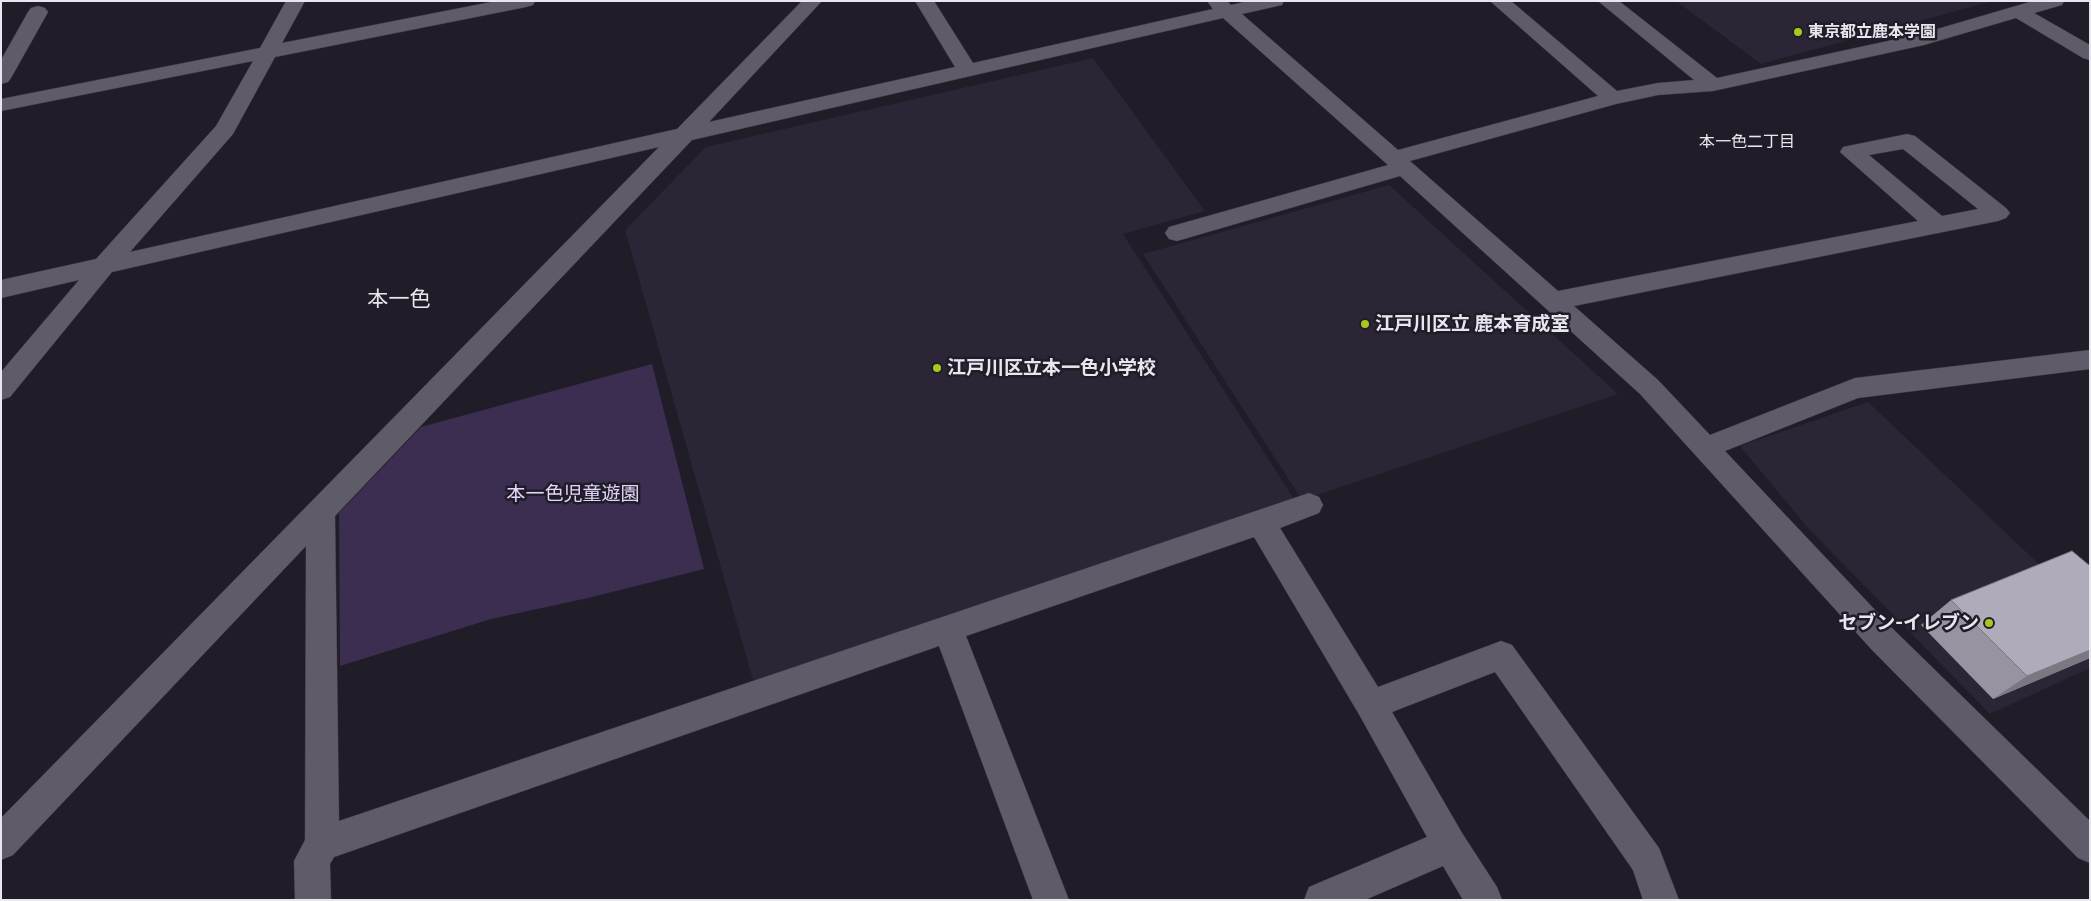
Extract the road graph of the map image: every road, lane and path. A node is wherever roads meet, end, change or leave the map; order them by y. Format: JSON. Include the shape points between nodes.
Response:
{"nodes":[{"id":1,"x":296,"y":1,"type":"edge"},
{"id":2,"x":526,"y":1,"type":"edge"},
{"id":3,"x":813,"y":1,"type":"edge"},
{"id":4,"x":924,"y":1,"type":"edge"},
{"id":5,"x":1275,"y":1,"type":"edge"},
{"id":6,"x":1499,"y":1,"type":"edge"},
{"id":7,"x":1607,"y":1,"type":"edge"},
{"id":8,"x":2056,"y":1,"type":"edge"},
{"id":9,"x":1220,"y":6,"type":"edge"},
{"id":10,"x":38,"y":12,"type":"dead end"},
{"id":11,"x":2019,"y":12,"type":"junction"},
{"id":12,"x":270,"y":52,"type":"junction"},
{"id":13,"x":2090,"y":54,"type":"edge"},
{"id":14,"x":968,"y":72,"type":"junction"},
{"id":15,"x":1,"y":78,"type":"edge"},
{"id":16,"x":1713,"y":85,"type":"junction"},
{"id":17,"x":1613,"y":98,"type":"junction"},
{"id":18,"x":1,"y":105,"type":"edge"},
{"id":19,"x":685,"y":135,"type":"junction"},
{"id":20,"x":1399,"y":162,"type":"junction"},
{"id":21,"x":1937,"y":225,"type":"junction"},
{"id":22,"x":1177,"y":233,"type":"dead end"},
{"id":23,"x":103,"y":267,"type":"junction"},
{"id":24,"x":1,"y":290,"type":"edge"},
{"id":25,"x":1554,"y":301,"type":"junction"},
{"id":26,"x":2090,"y":359,"type":"edge"},
{"id":27,"x":1,"y":390,"type":"edge"},
{"id":28,"x":1705,"y":448,"type":"junction"},
{"id":29,"x":1309,"y":505,"type":"dead end"},
{"id":30,"x":321,"y":511,"type":"junction"},
{"id":31,"x":1261,"y":523,"type":"junction"},
{"id":32,"x":948,"y":629,"type":"junction"},
{"id":33,"x":1371,"y":705,"type":"junction"},
{"id":34,"x":1,"y":843,"type":"edge"},
{"id":35,"x":322,"y":844,"type":"junction"},
{"id":36,"x":1450,"y":845,"type":"junction"},
{"id":37,"x":2090,"y":846,"type":"edge"},
{"id":38,"x":313,"y":900,"type":"edge"},
{"id":39,"x":1051,"y":900,"type":"edge"},
{"id":40,"x":1322,"y":900,"type":"edge"},
{"id":41,"x":1484,"y":900,"type":"edge"},
{"id":42,"x":1661,"y":900,"type":"edge"}],
"edges":[{"from":1,"to":12,"type":"street"},
{"from":2,"to":12,"type":"street"},
{"from":3,"to":19,"type":"street"},
{"from":4,"to":14,"type":"street"},
{"from":5,"to":9,"type":"street"},
{"from":6,"to":17,"type":"street"},
{"from":7,"to":16,"type":"street"},
{"from":8,"to":11,"type":"street"},
{"from":9,"to":14,"type":"street"},
{"from":9,"to":20,"type":"street"},
{"from":10,"to":15,"type":"street"},
{"from":11,"to":13,"type":"street"},
{"from":11,"to":16,"type":"street","via":[[1924,39]]},
{"from":12,"to":18,"type":"street"},
{"from":12,"to":23,"type":"street","via":[[225,129]]},
{"from":14,"to":19,"type":"street"},
{"from":16,"to":17,"type":"street","via":[[1658,89]]},
{"from":17,"to":20,"type":"street"},
{"from":19,"to":23,"type":"street"},
{"from":19,"to":30,"type":"street"},
{"from":20,"to":22,"type":"street"},
{"from":20,"to":25,"type":"street"},
{"from":21,"to":21,"type":"street","via":[[1998,213],[1907,141],[1850,152]]},
{"from":21,"to":25,"type":"street"},
{"from":23,"to":24,"type":"street"},
{"from":23,"to":27,"type":"street"},
{"from":25,"to":28,"type":"street","via":[[1649,387]]},
{"from":26,"to":28,"type":"street","via":[[1855,388]]},
{"from":28,"to":37,"type":"street","via":[[1883,640]]},
{"from":29,"to":31,"type":"street"},
{"from":30,"to":34,"type":"street"},
{"from":30,"to":35,"type":"street"},
{"from":31,"to":32,"type":"street"},
{"from":31,"to":33,"type":"street"},
{"from":32,"to":35,"type":"street"},
{"from":32,"to":39,"type":"street"},
{"from":33,"to":36,"type":"street"},
{"from":33,"to":42,"type":"street","via":[[1501,655],[1647,860]]},
{"from":35,"to":38,"type":"street","via":[[312,861]]},
{"from":36,"to":40,"type":"street"},
{"from":36,"to":41,"type":"street"}]}
